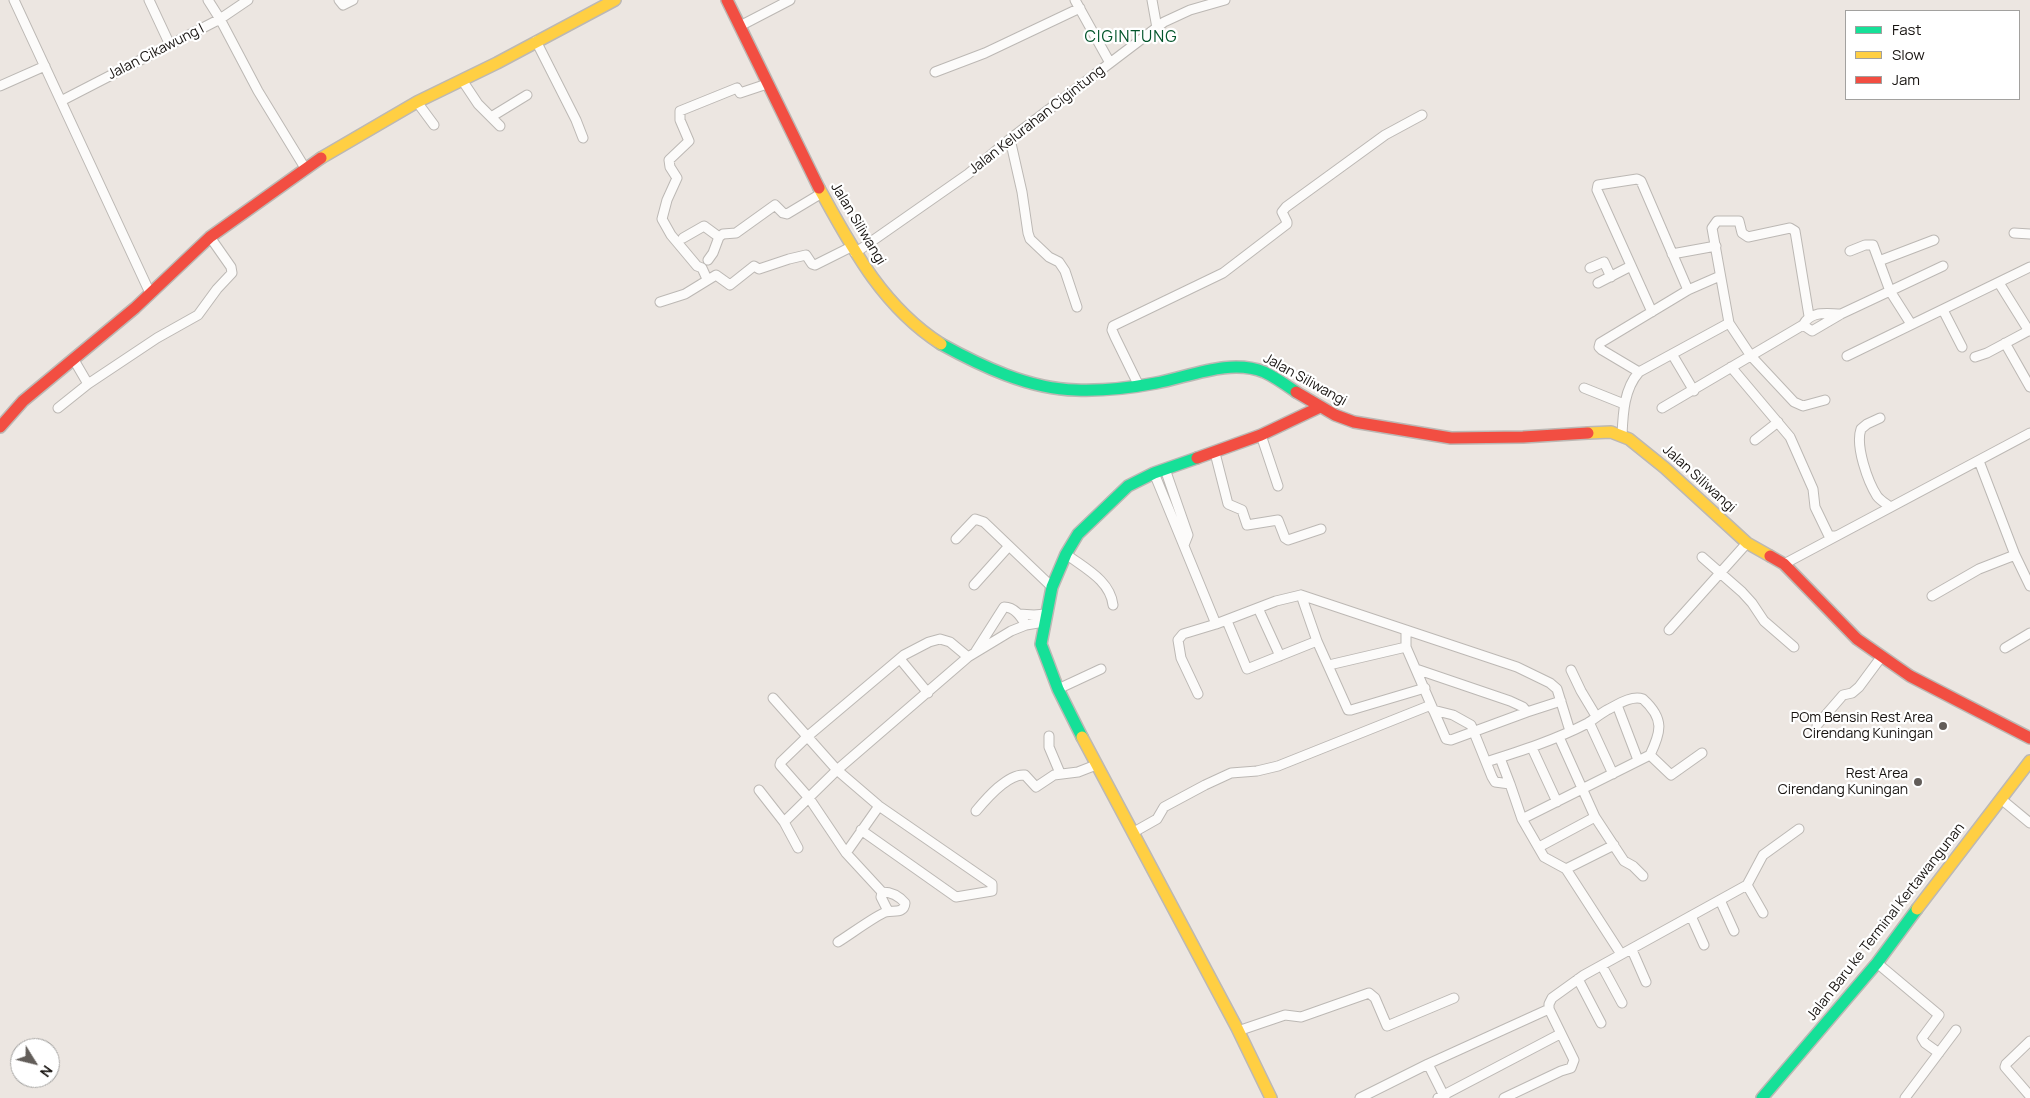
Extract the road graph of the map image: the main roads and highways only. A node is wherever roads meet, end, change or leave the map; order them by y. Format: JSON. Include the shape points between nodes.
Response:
{"nodes":[{"id":1,"x":615,"y":0,"type":"edge"},
{"id":2,"x":727,"y":0,"type":"edge"},
{"id":3,"x":1320,"y":407,"type":"junction"},
{"id":4,"x":0,"y":427,"type":"edge"},
{"id":5,"x":2030,"y":738,"type":"edge"},
{"id":6,"x":2030,"y":761,"type":"edge"},
{"id":7,"x":1271,"y":1098,"type":"edge"},
{"id":8,"x":1762,"y":1098,"type":"edge"}],
"edges":[{"from":1,"to":4,"type":"main road","via":[[417,102],[305,168],[210,237],[23,402]]},
{"from":2,"to":3,"type":"main road","name":"Jalan Siliwangi","via":[[853,250],[890,302],[910,323],[972,360],[1035,384],[1066,390],[1139,386],[1243,367],[1264,372]]},
{"from":3,"to":5,"type":"main road","name":"Jalan Siliwangi","via":[[1354,422],[1451,438],[1610,432],[1622,435],[1665,468],[1747,542],[1784,564],[1857,639],[1910,676]]},
{"from":3,"to":7,"type":"main road","via":[[1261,435],[1159,471],[1128,486],[1078,534],[1066,554],[1052,587],[1041,644],[1058,689],[1096,765]]},
{"from":6,"to":8,"type":"main road","name":"Jalan Baru ke Terminal Kertawangunan","via":[[1878,962]]}]}
